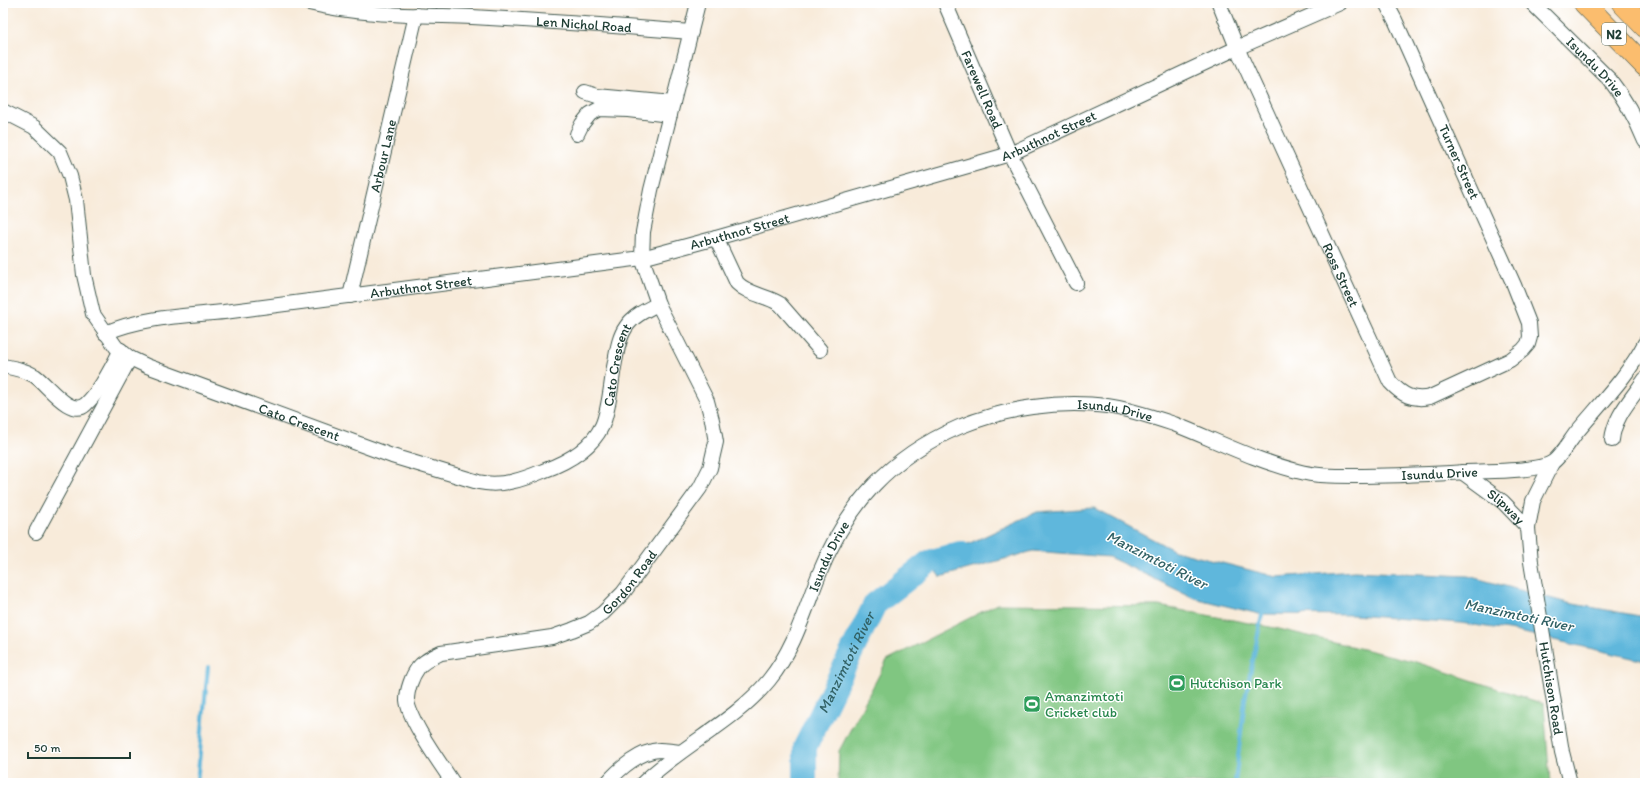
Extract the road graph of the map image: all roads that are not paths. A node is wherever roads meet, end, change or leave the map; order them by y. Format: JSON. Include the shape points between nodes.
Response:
{"nodes":[{"id":1,"x":309,"y":3,"type":"edge"},
{"id":2,"x":698,"y":3,"type":"edge"},
{"id":3,"x":945,"y":3,"type":"edge"},
{"id":4,"x":1219,"y":3,"type":"edge"},
{"id":5,"x":1340,"y":3,"type":"edge"},
{"id":6,"x":1386,"y":3,"type":"edge"},
{"id":7,"x":1532,"y":3,"type":"edge"},
{"id":8,"x":1584,"y":3,"type":"edge"},
{"id":9,"x":1622,"y":3,"type":"edge"},
{"id":10,"x":1639,"y":3,"type":"edge"},
{"id":11,"x":1645,"y":7,"type":"edge"},
{"id":12,"x":416,"y":15,"type":"junction"},
{"id":13,"x":1645,"y":27,"type":"edge"},
{"id":14,"x":691,"y":32,"type":"junction"},
{"id":15,"x":1237,"y":48,"type":"junction"},
{"id":16,"x":1645,"y":66,"type":"edge"},
{"id":17,"x":585,"y":92,"type":"dead end"},
{"id":18,"x":671,"y":109,"type":"junction"},
{"id":19,"x":3,"y":112,"type":"edge"},
{"id":20,"x":577,"y":134,"type":"dead end"},
{"id":21,"x":1645,"y":141,"type":"edge"},
{"id":22,"x":1010,"y":154,"type":"junction"},
{"id":23,"x":716,"y":238,"type":"junction"},
{"id":24,"x":642,"y":258,"type":"junction"},
{"id":25,"x":1076,"y":283,"type":"dead end"},
{"id":26,"x":350,"y":296,"type":"junction"},
{"id":27,"x":658,"y":304,"type":"junction"},
{"id":28,"x":1530,"y":323,"type":"joint"},
{"id":29,"x":106,"y":333,"type":"junction"},
{"id":30,"x":1645,"y":343,"type":"edge"},
{"id":31,"x":820,"y":350,"type":"dead end"},
{"id":32,"x":126,"y":354,"type":"junction"},
{"id":33,"x":3,"y":366,"type":"edge"},
{"id":34,"x":1645,"y":379,"type":"edge"},
{"id":35,"x":1612,"y":440,"type":"dead end"},
{"id":36,"x":1552,"y":463,"type":"junction"},
{"id":37,"x":1462,"y":472,"type":"junction"},
{"id":38,"x":1528,"y":528,"type":"junction"},
{"id":39,"x":36,"y":532,"type":"dead end"},
{"id":40,"x":680,"y":752,"type":"junction"},
{"id":41,"x":1562,"y":752,"type":"junction"},
{"id":42,"x":453,"y":783,"type":"edge"},
{"id":43,"x":607,"y":783,"type":"edge"},
{"id":44,"x":643,"y":783,"type":"edge"},
{"id":45,"x":1562,"y":783,"type":"edge"},
{"id":46,"x":1570,"y":783,"type":"edge"}],
"edges":[{"from":1,"to":12,"type":"street","name":"Len Nichol Road","via":[[329,8]]},
{"from":2,"to":14,"type":"street"},
{"from":3,"to":22,"type":"street","name":"Farewell Road"},
{"from":4,"to":15,"type":"street","name":"Ross Street"},
{"from":5,"to":15,"type":"street","name":"Arbuthnot Street"},
{"from":6,"to":28,"type":"street","name":"Turner Street"},
{"from":7,"to":21,"type":"street","name":"Isundu Drive","via":[[1620,92]]},
{"from":8,"to":16,"type":"highway","number":"N2"},
{"from":9,"to":13,"type":"highway","number":"N2"},
{"from":10,"to":11,"type":"highway"},
{"from":12,"to":14,"type":"street","name":"Len Nichol Road","via":[[577,22]]},
{"from":12,"to":26,"type":"street","name":"Arbour Lane"},
{"from":14,"to":18,"type":"street"},
{"from":15,"to":22,"type":"street","name":"Arbuthnot Street"},
{"from":15,"to":28,"type":"street","name":"Ross Street","via":[[1390,382],[1396,388],[1415,398],[1426,398],[1510,360],[1528,344]]},
{"from":17,"to":18,"type":"street"},
{"from":18,"to":20,"type":"street","via":[[599,109],[590,114]]},
{"from":18,"to":24,"type":"street","via":[[651,190]]},
{"from":19,"to":29,"type":"street","name":"Cato Crescent","via":[[34,127],[60,152],[76,200],[84,275],[94,314]]},
{"from":22,"to":23,"type":"street","name":"Arbuthnot Street"},
{"from":22,"to":25,"type":"street","name":"Farewell Road"},
{"from":23,"to":24,"type":"street","name":"Arbuthnot Street"},
{"from":23,"to":31,"type":"street","via":[[737,283],[747,292],[780,304]]},
{"from":24,"to":26,"type":"street","name":"Arbuthnot Street"},
{"from":24,"to":27,"type":"street","name":"Gordon Road"},
{"from":26,"to":29,"type":"street","name":"Arbuthnot Street","via":[[137,322]]},
{"from":27,"to":32,"type":"street","name":"Cato Crescent","via":[[636,316],[620,336],[602,426],[588,446],[554,467],[519,481],[492,485],[392,456],[147,366]]},
{"from":27,"to":42,"type":"street","name":"Gordon Road","via":[[707,401],[716,442],[710,468],[700,488],[622,593],[603,613],[583,626],[552,637],[441,653],[418,668],[407,694],[411,715]]},
{"from":29,"to":32,"type":"street","name":"Cato Crescent"},
{"from":30,"to":36,"type":"street","via":[[1632,366]]},
{"from":32,"to":33,"type":"street","via":[[86,405],[80,408],[66,404],[35,376],[18,368]]},
{"from":32,"to":39,"type":"street"},
{"from":34,"to":35,"type":"street","via":[[1624,407],[1613,428]]},
{"from":36,"to":37,"type":"street","name":"Isundu Drive","via":[[1522,470]]},
{"from":36,"to":38,"type":"street","name":"Hutchison Road","via":[[1533,501]]},
{"from":37,"to":38,"type":"street","name":"Slipway","via":[[1498,498]]},
{"from":37,"to":40,"type":"street","name":"Isundu Drive","via":[[1406,476],[1337,476],[1301,472],[1260,460],[1169,423],[1109,406],[1049,405],[986,417],[931,441],[889,470],[867,491],[842,524],[791,645],[769,680],[730,716]]},
{"from":38,"to":41,"type":"street","name":"Hutchison Road","via":[[1531,562]]},
{"from":40,"to":43,"type":"street","via":[[659,750],[645,753]]},
{"from":40,"to":44,"type":"street","name":"Isundu Drive"},
{"from":41,"to":45,"type":"street","name":"Hutchison Road"},
{"from":41,"to":46,"type":"street","name":"Hutchison Road"}]}
